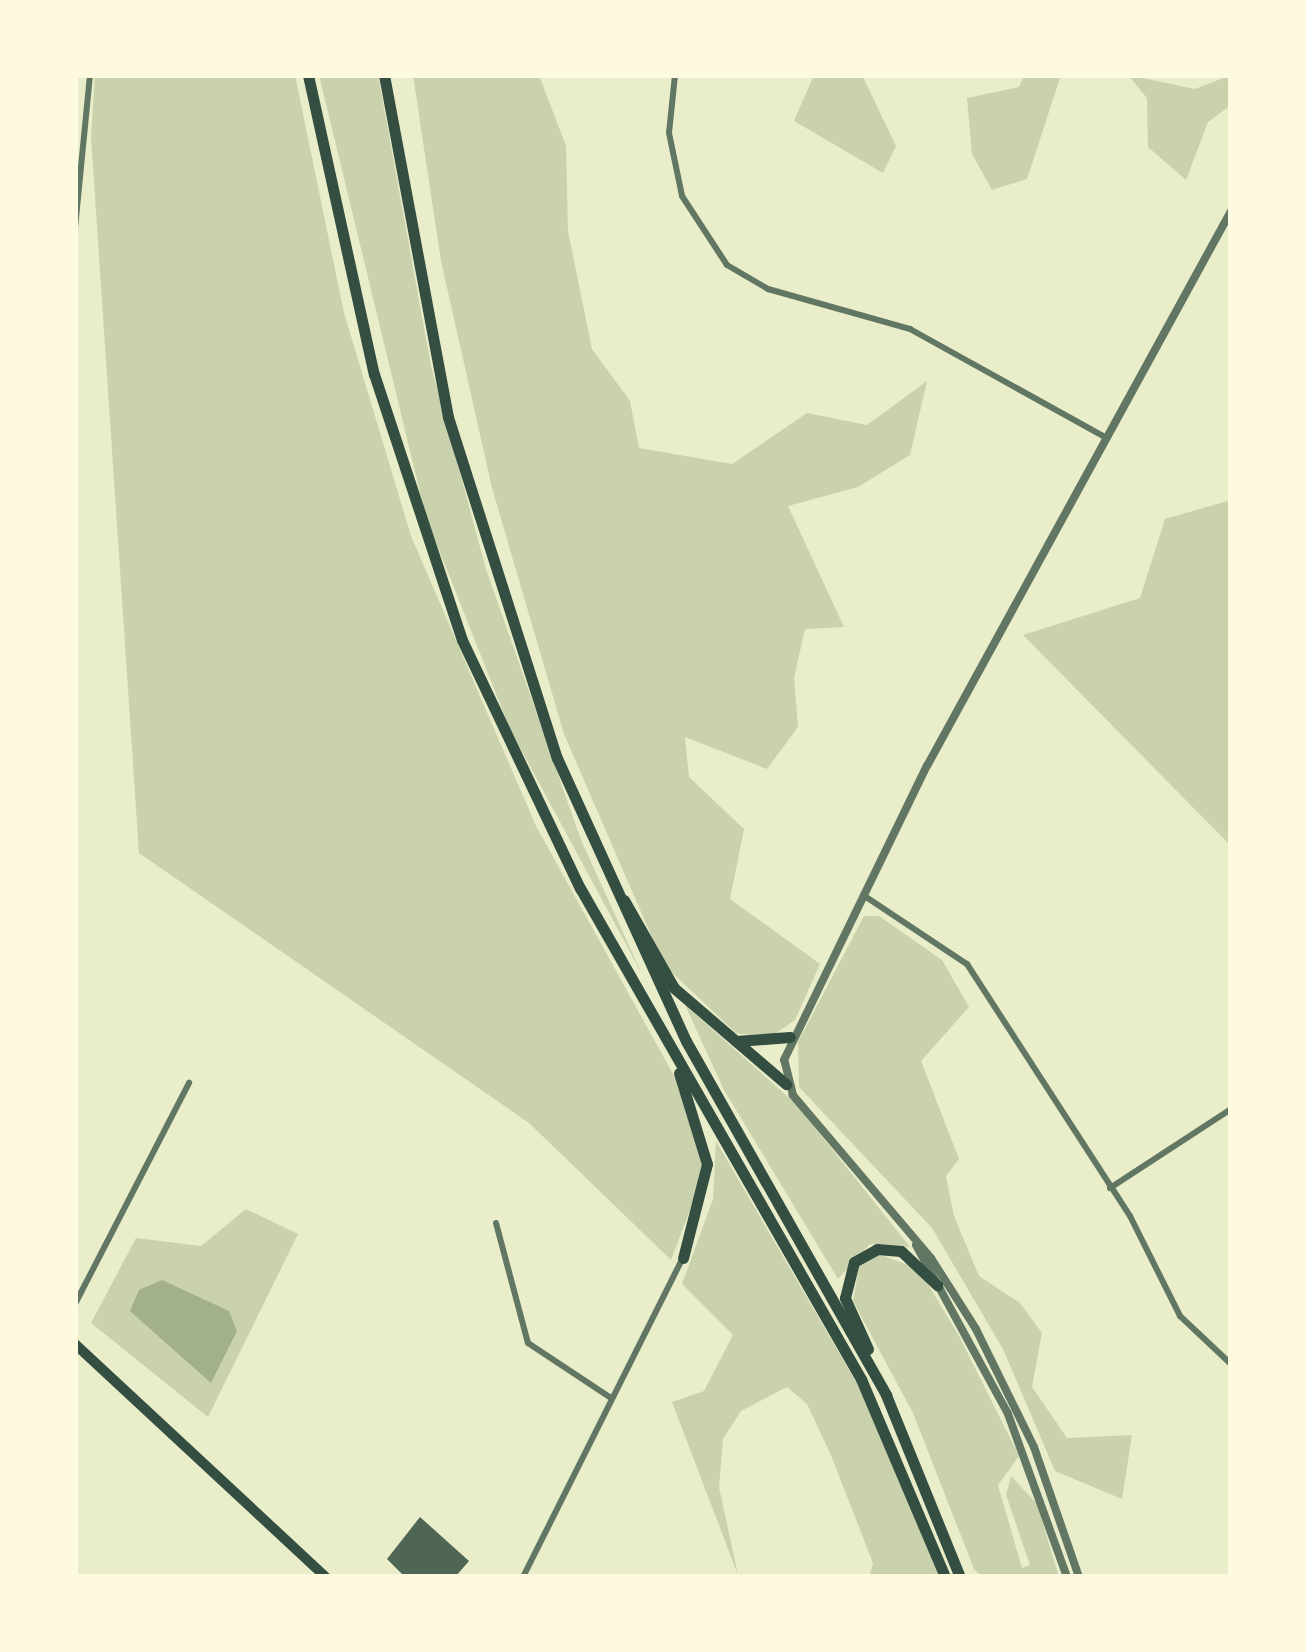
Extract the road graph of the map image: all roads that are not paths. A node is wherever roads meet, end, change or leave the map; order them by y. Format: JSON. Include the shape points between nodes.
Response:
{"nodes":[{"id":1,"x":90,"y":75,"type":"edge"},
{"id":2,"x":308,"y":75,"type":"edge"},
{"id":3,"x":384,"y":75,"type":"edge"},
{"id":4,"x":675,"y":75,"type":"edge"},
{"id":5,"x":1231,"y":211,"type":"edge"},
{"id":6,"x":75,"y":228,"type":"edge"},
{"id":7,"x":1103,"y":436,"type":"junction"},
{"id":8,"x":602,"y":867,"type":"junction"},
{"id":9,"x":863,"y":895,"type":"junction"},
{"id":10,"x":662,"y":1032,"type":"junction"},
{"id":11,"x":790,"y":1037,"type":"junction"},
{"id":12,"x":731,"y":1040,"type":"junction"},
{"id":13,"x":189,"y":1083,"type":"dead end"},
{"id":14,"x":786,"y":1084,"type":"junction"},
{"id":15,"x":1231,"y":1109,"type":"edge"},
{"id":16,"x":1110,"y":1188,"type":"junction"},
{"id":17,"x":496,"y":1223,"type":"dead end"},
{"id":18,"x":910,"y":1234,"type":"junction"},
{"id":19,"x":682,"y":1258,"type":"joint"},
{"id":20,"x":937,"y":1285,"type":"junction"},
{"id":21,"x":75,"y":1304,"type":"edge"},
{"id":22,"x":75,"y":1344,"type":"edge"},
{"id":23,"x":1231,"y":1364,"type":"edge"},
{"id":24,"x":886,"y":1395,"type":"junction"},
{"id":25,"x":610,"y":1398,"type":"junction"},
{"id":26,"x":326,"y":1577,"type":"edge"},
{"id":27,"x":523,"y":1577,"type":"edge"},
{"id":28,"x":945,"y":1577,"type":"edge"},
{"id":29,"x":960,"y":1577,"type":"edge"},
{"id":30,"x":1067,"y":1577,"type":"edge"},
{"id":31,"x":1079,"y":1577,"type":"edge"}],
"edges":[{"from":1,"to":6,"type":"street"},
{"from":2,"to":10,"type":"highway","via":[[374,374],[448,603],[544,820]]},
{"from":3,"to":8,"type":"highway","via":[[420,287],[469,495]]},
{"from":4,"to":7,"type":"street","via":[[669,133],[682,196],[727,265],[768,289],[910,328]]},
{"from":5,"to":7,"type":"street"},
{"from":7,"to":9,"type":"street"},
{"from":8,"to":12,"type":"highway","via":[[666,978]]},
{"from":8,"to":24,"type":"highway","via":[[686,1041]]},
{"from":9,"to":11,"type":"street"},
{"from":9,"to":16,"type":"street","via":[[968,964]]},
{"from":10,"to":19,"type":"highway","via":[[706,1150],[704,1203]]},
{"from":10,"to":28,"type":"highway","via":[[861,1379]]},
{"from":11,"to":12,"type":"highway"},
{"from":11,"to":14,"type":"street"},
{"from":12,"to":14,"type":"highway"},
{"from":13,"to":21,"type":"street"},
{"from":14,"to":18,"type":"street"},
{"from":15,"to":16,"type":"street"},
{"from":16,"to":23,"type":"street","via":[[1180,1316]]},
{"from":17,"to":25,"type":"street","via":[[528,1343]]},
{"from":18,"to":20,"type":"street"},
{"from":18,"to":31,"type":"street","via":[[1000,1372]]},
{"from":19,"to":25,"type":"street"},
{"from":20,"to":24,"type":"highway","via":[[890,1248],[866,1253],[846,1274],[847,1304]]},
{"from":20,"to":30,"type":"street","via":[[1008,1414]]},
{"from":22,"to":26,"type":"main road"},
{"from":24,"to":29,"type":"highway"},
{"from":25,"to":27,"type":"street"}]}
